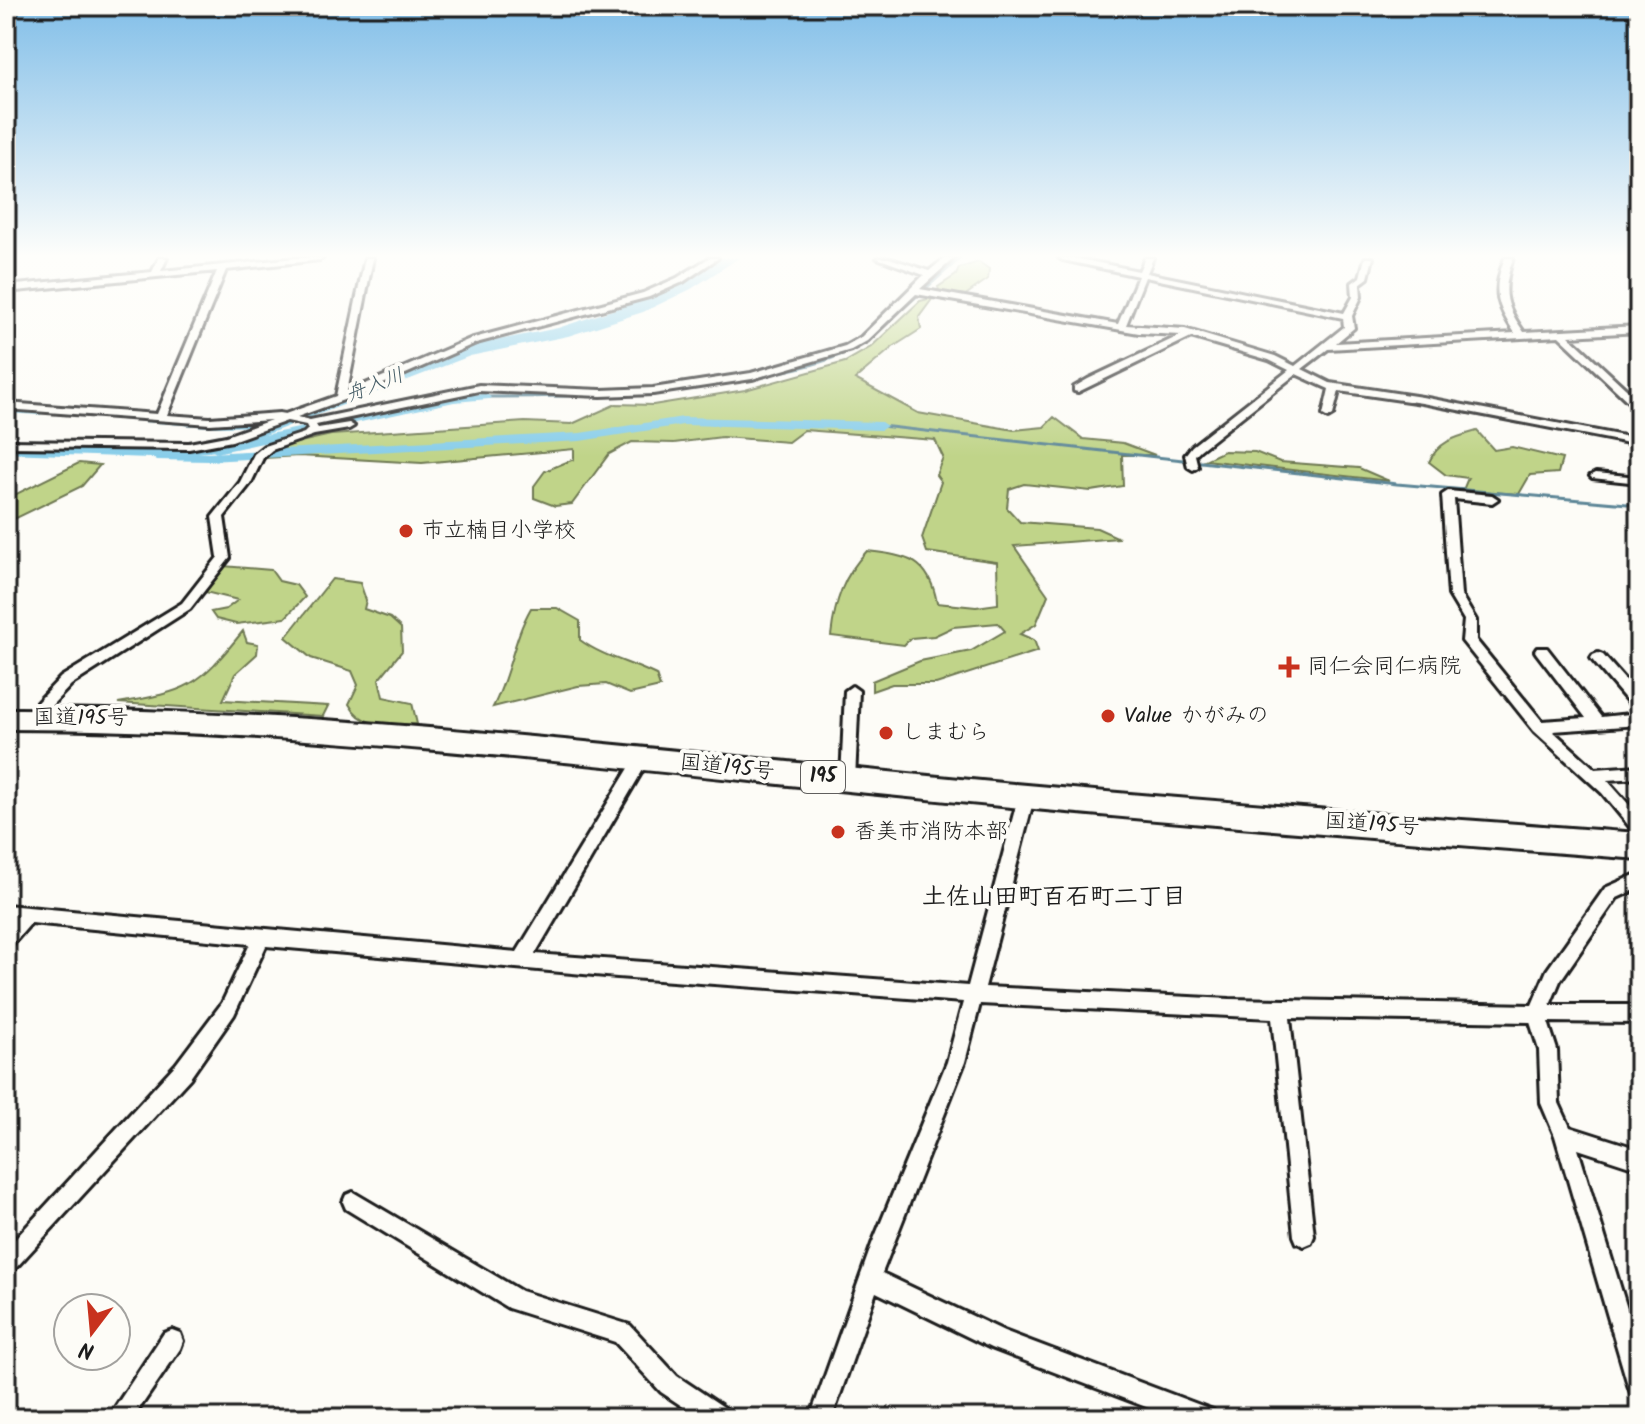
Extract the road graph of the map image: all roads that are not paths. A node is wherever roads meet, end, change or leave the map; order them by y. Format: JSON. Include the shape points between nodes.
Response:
{"nodes":[{"id":1,"x":199,"y":324,"type":"edge"},
{"id":2,"x":356,"y":324,"type":"edge"},
{"id":3,"x":530,"y":324,"type":"edge"},
{"id":4,"x":880,"y":324,"type":"edge"},
{"id":5,"x":1106,"y":324,"type":"edge"},
{"id":6,"x":1348,"y":324,"type":"edge"},
{"id":7,"x":1514,"y":324,"type":"edge"},
{"id":8,"x":1121,"y":327,"type":"joint"},
{"id":9,"x":1639,"y":329,"type":"edge"},
{"id":10,"x":1561,"y":333,"type":"junction"},
{"id":11,"x":1190,"y":334,"type":"junction"},
{"id":12,"x":1522,"y":336,"type":"junction"},
{"id":13,"x":1328,"y":346,"type":"junction"},
{"id":14,"x":1297,"y":368,"type":"junction"},
{"id":15,"x":1335,"y":387,"type":"junction"},
{"id":16,"x":1078,"y":389,"type":"dead end"},
{"id":17,"x":341,"y":397,"type":"junction"},
{"id":18,"x":6,"y":406,"type":"edge"},
{"id":19,"x":1639,"y":406,"type":"edge"},
{"id":20,"x":1328,"y":415,"type":"dead end"},
{"id":21,"x":161,"y":418,"type":"junction"},
{"id":22,"x":291,"y":419,"type":"junction"},
{"id":23,"x":349,"y":426,"type":"dead end"},
{"id":24,"x":311,"y":427,"type":"junction"},
{"id":25,"x":1639,"y":442,"type":"edge"},
{"id":26,"x":6,"y":444,"type":"edge"},
{"id":27,"x":1193,"y":457,"type":"dead end"},
{"id":28,"x":1596,"y":476,"type":"dead end"},
{"id":29,"x":1639,"y":480,"type":"edge"},
{"id":30,"x":1492,"y":499,"type":"dead end"},
{"id":31,"x":1542,"y":651,"type":"dead end"},
{"id":32,"x":1598,"y":658,"type":"dead end"},
{"id":33,"x":852,"y":691,"type":"dead end"},
{"id":34,"x":1639,"y":705,"type":"edge"},
{"id":35,"x":19,"y":718,"type":"edge"},
{"id":36,"x":1639,"y":719,"type":"edge"},
{"id":37,"x":1597,"y":722,"type":"junction"},
{"id":38,"x":1539,"y":727,"type":"junction"},
{"id":39,"x":642,"y":759,"type":"junction"},
{"id":40,"x":1639,"y":772,"type":"edge"},
{"id":41,"x":1590,"y":775,"type":"junction"},
{"id":42,"x":848,"y":780,"type":"junction"},
{"id":43,"x":1026,"y":798,"type":"junction"},
{"id":44,"x":1639,"y":827,"type":"edge"},
{"id":45,"x":1639,"y":846,"type":"edge"},
{"id":46,"x":1639,"y":880,"type":"edge"},
{"id":47,"x":6,"y":913,"type":"edge"},
{"id":48,"x":27,"y":915,"type":"junction"},
{"id":49,"x":261,"y":938,"type":"junction"},
{"id":50,"x":6,"y":939,"type":"edge"},
{"id":51,"x":521,"y":961,"type":"junction"},
{"id":52,"x":974,"y":997,"type":"junction"},
{"id":53,"x":1280,"y":1011,"type":"junction"},
{"id":54,"x":1639,"y":1014,"type":"edge"},
{"id":55,"x":1537,"y":1015,"type":"junction"},
{"id":56,"x":1564,"y":1135,"type":"junction"},
{"id":57,"x":1639,"y":1159,"type":"edge"},
{"id":58,"x":353,"y":1202,"type":"dead end"},
{"id":59,"x":1304,"y":1236,"type":"dead end"},
{"id":60,"x":6,"y":1264,"type":"edge"},
{"id":61,"x":871,"y":1279,"type":"junction"},
{"id":62,"x":172,"y":1341,"type":"dead end"},
{"id":63,"x":1639,"y":1385,"type":"edge"},
{"id":64,"x":119,"y":1418,"type":"edge"},
{"id":65,"x":720,"y":1418,"type":"edge"},
{"id":66,"x":821,"y":1418,"type":"edge"},
{"id":67,"x":1205,"y":1418,"type":"edge"}],
"edges":[{"from":1,"to":21,"type":"street"},
{"from":2,"to":17,"type":"street"},
{"from":3,"to":17,"type":"street","via":[[492,334]]},
{"from":4,"to":24,"type":"street","via":[[848,348],[752,376],[653,391],[479,388]]},
{"from":5,"to":8,"type":"street"},
{"from":6,"to":13,"type":"street"},
{"from":7,"to":12,"type":"street"},
{"from":8,"to":11,"type":"street"},
{"from":9,"to":10,"type":"street"},
{"from":10,"to":12,"type":"street"},
{"from":10,"to":19,"type":"street"},
{"from":11,"to":14,"type":"street"},
{"from":11,"to":16,"type":"street"},
{"from":12,"to":13,"type":"street"},
{"from":13,"to":14,"type":"street"},
{"from":14,"to":15,"type":"street"},
{"from":14,"to":27,"type":"street","via":[[1199,434]]},
{"from":15,"to":20,"type":"street"},
{"from":15,"to":25,"type":"street"},
{"from":17,"to":22,"type":"street"},
{"from":18,"to":21,"type":"street"},
{"from":21,"to":22,"type":"street"},
{"from":22,"to":24,"type":"street"},
{"from":22,"to":26,"type":"street","via":[[189,446]]},
{"from":23,"to":24,"type":"street"},
{"from":24,"to":35,"type":"street","via":[[261,453],[218,517],[224,558],[195,596]]},
{"from":28,"to":29,"type":"street"},
{"from":30,"to":38,"type":"street","via":[[1448,495],[1455,595],[1470,620],[1469,641]]},
{"from":31,"to":37,"type":"street"},
{"from":32,"to":34,"type":"street"},
{"from":33,"to":42,"type":"street"},
{"from":35,"to":39,"type":"highway","name":"国道195号","number":"195","via":[[110,716],[233,723]]},
{"from":36,"to":37,"type":"street"},
{"from":37,"to":38,"type":"street"},
{"from":38,"to":41,"type":"street"},
{"from":39,"to":42,"type":"highway","name":"国道195号","number":"195"},
{"from":39,"to":51,"type":"street"},
{"from":40,"to":41,"type":"street"},
{"from":41,"to":44,"type":"street"},
{"from":42,"to":43,"type":"highway","name":"国道195号","number":"195"},
{"from":43,"to":45,"type":"highway","name":"国道195号","number":"195"},
{"from":43,"to":52,"type":"street"},
{"from":46,"to":55,"type":"street","via":[[1611,893],[1553,976]]},
{"from":47,"to":48,"type":"street"},
{"from":48,"to":49,"type":"street"},
{"from":48,"to":50,"type":"street"},
{"from":49,"to":51,"type":"street"},
{"from":49,"to":60,"type":"street","via":[[228,1009],[183,1071]]},
{"from":51,"to":52,"type":"street"},
{"from":52,"to":53,"type":"street"},
{"from":52,"to":61,"type":"street","via":[[956,1062]]},
{"from":53,"to":55,"type":"street"},
{"from":53,"to":59,"type":"street"},
{"from":54,"to":55,"type":"street"},
{"from":55,"to":56,"type":"street","via":[[1548,1050],[1550,1103]]},
{"from":56,"to":57,"type":"street"},
{"from":56,"to":63,"type":"street"},
{"from":58,"to":65,"type":"street","via":[[516,1300],[622,1333],[669,1384]]},
{"from":61,"to":66,"type":"street"},
{"from":61,"to":67,"type":"street","via":[[999,1340]]},
{"from":62,"to":64,"type":"street"}]}
